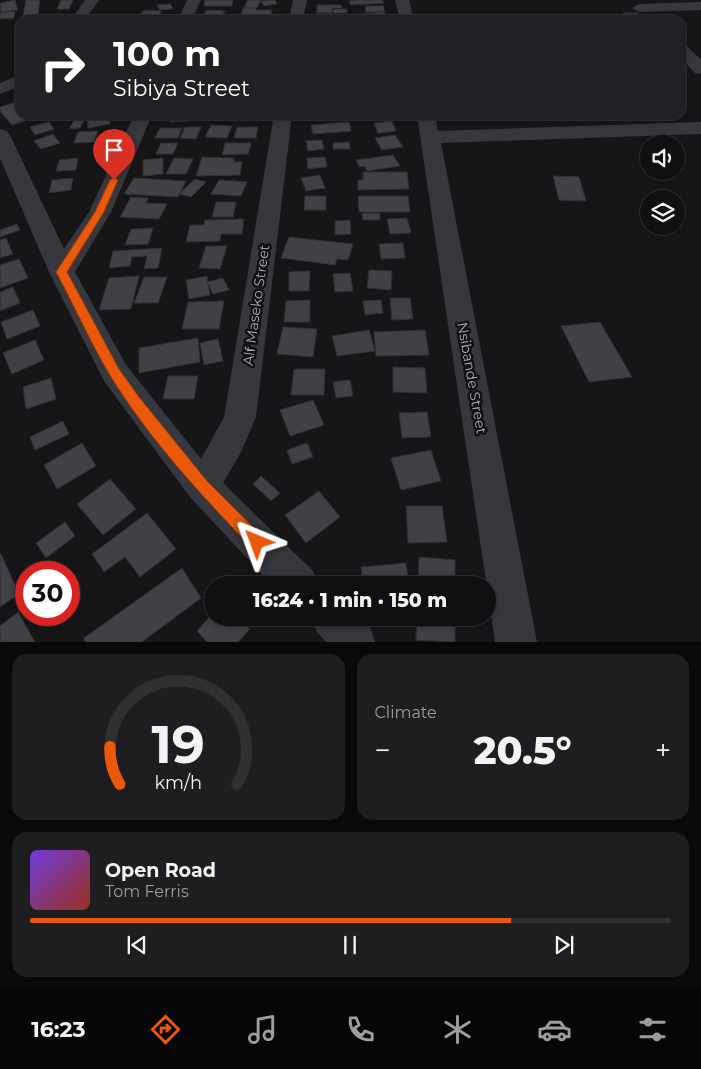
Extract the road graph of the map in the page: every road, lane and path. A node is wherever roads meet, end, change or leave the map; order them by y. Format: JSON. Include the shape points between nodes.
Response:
{"nodes":[{"id":1,"x":92,"y":0,"type":"edge"},
{"id":2,"x":194,"y":0,"type":"edge"},
{"id":3,"x":300,"y":0,"type":"edge"},
{"id":4,"x":402,"y":0,"type":"edge"},
{"id":5,"x":636,"y":4,"type":"edge"},
{"id":6,"x":701,"y":6,"type":"edge"},
{"id":7,"x":82,"y":15,"type":"edge"},
{"id":8,"x":187,"y":15,"type":"edge"},
{"id":9,"x":297,"y":15,"type":"edge"},
{"id":10,"x":405,"y":15,"type":"edge"},
{"id":11,"x":647,"y":15,"type":"edge"},
{"id":12,"x":689,"y":52,"type":"edge"},
{"id":13,"x":701,"y":69,"type":"edge"},
{"id":14,"x":15,"y":82,"type":"edge"},
{"id":15,"x":0,"y":89,"type":"edge"},
{"id":16,"x":141,"y":120,"type":"edge"},
{"id":17,"x":282,"y":120,"type":"edge"},
{"id":18,"x":429,"y":126,"type":"edge"},
{"id":19,"x":693,"y":129,"type":"edge"},
{"id":20,"x":0,"y":135,"type":"edge"},
{"id":21,"x":701,"y":149,"type":"edge"},
{"id":22,"x":62,"y":272,"type":"junction"},
{"id":23,"x":202,"y":486,"type":"junction"},
{"id":24,"x":290,"y":576,"type":"edge"},
{"id":25,"x":339,"y":626,"type":"edge"},
{"id":26,"x":354,"y":642,"type":"edge"},
{"id":27,"x":516,"y":642,"type":"edge"}],
"edges":[{"from":1,"to":7,"type":"street"},
{"from":2,"to":8,"type":"street"},
{"from":3,"to":9,"type":"street"},
{"from":4,"to":10,"type":"street"},
{"from":5,"to":6,"type":"street"},
{"from":5,"to":11,"type":"street"},
{"from":12,"to":13,"type":"street"},
{"from":14,"to":15,"type":"street"},
{"from":16,"to":22,"type":"street","via":[[100,212]]},
{"from":17,"to":23,"type":"street","name":"Alf Maseko Street","via":[[240,417],[224,452]]},
{"from":18,"to":19,"type":"street"},
{"from":18,"to":27,"type":"street","name":"Nsibande Street"},
{"from":19,"to":21,"type":"street"},
{"from":20,"to":22,"type":"street"},
{"from":22,"to":23,"type":"street","via":[[115,373]]},
{"from":23,"to":24,"type":"street"},
{"from":25,"to":26,"type":"street"}]}
